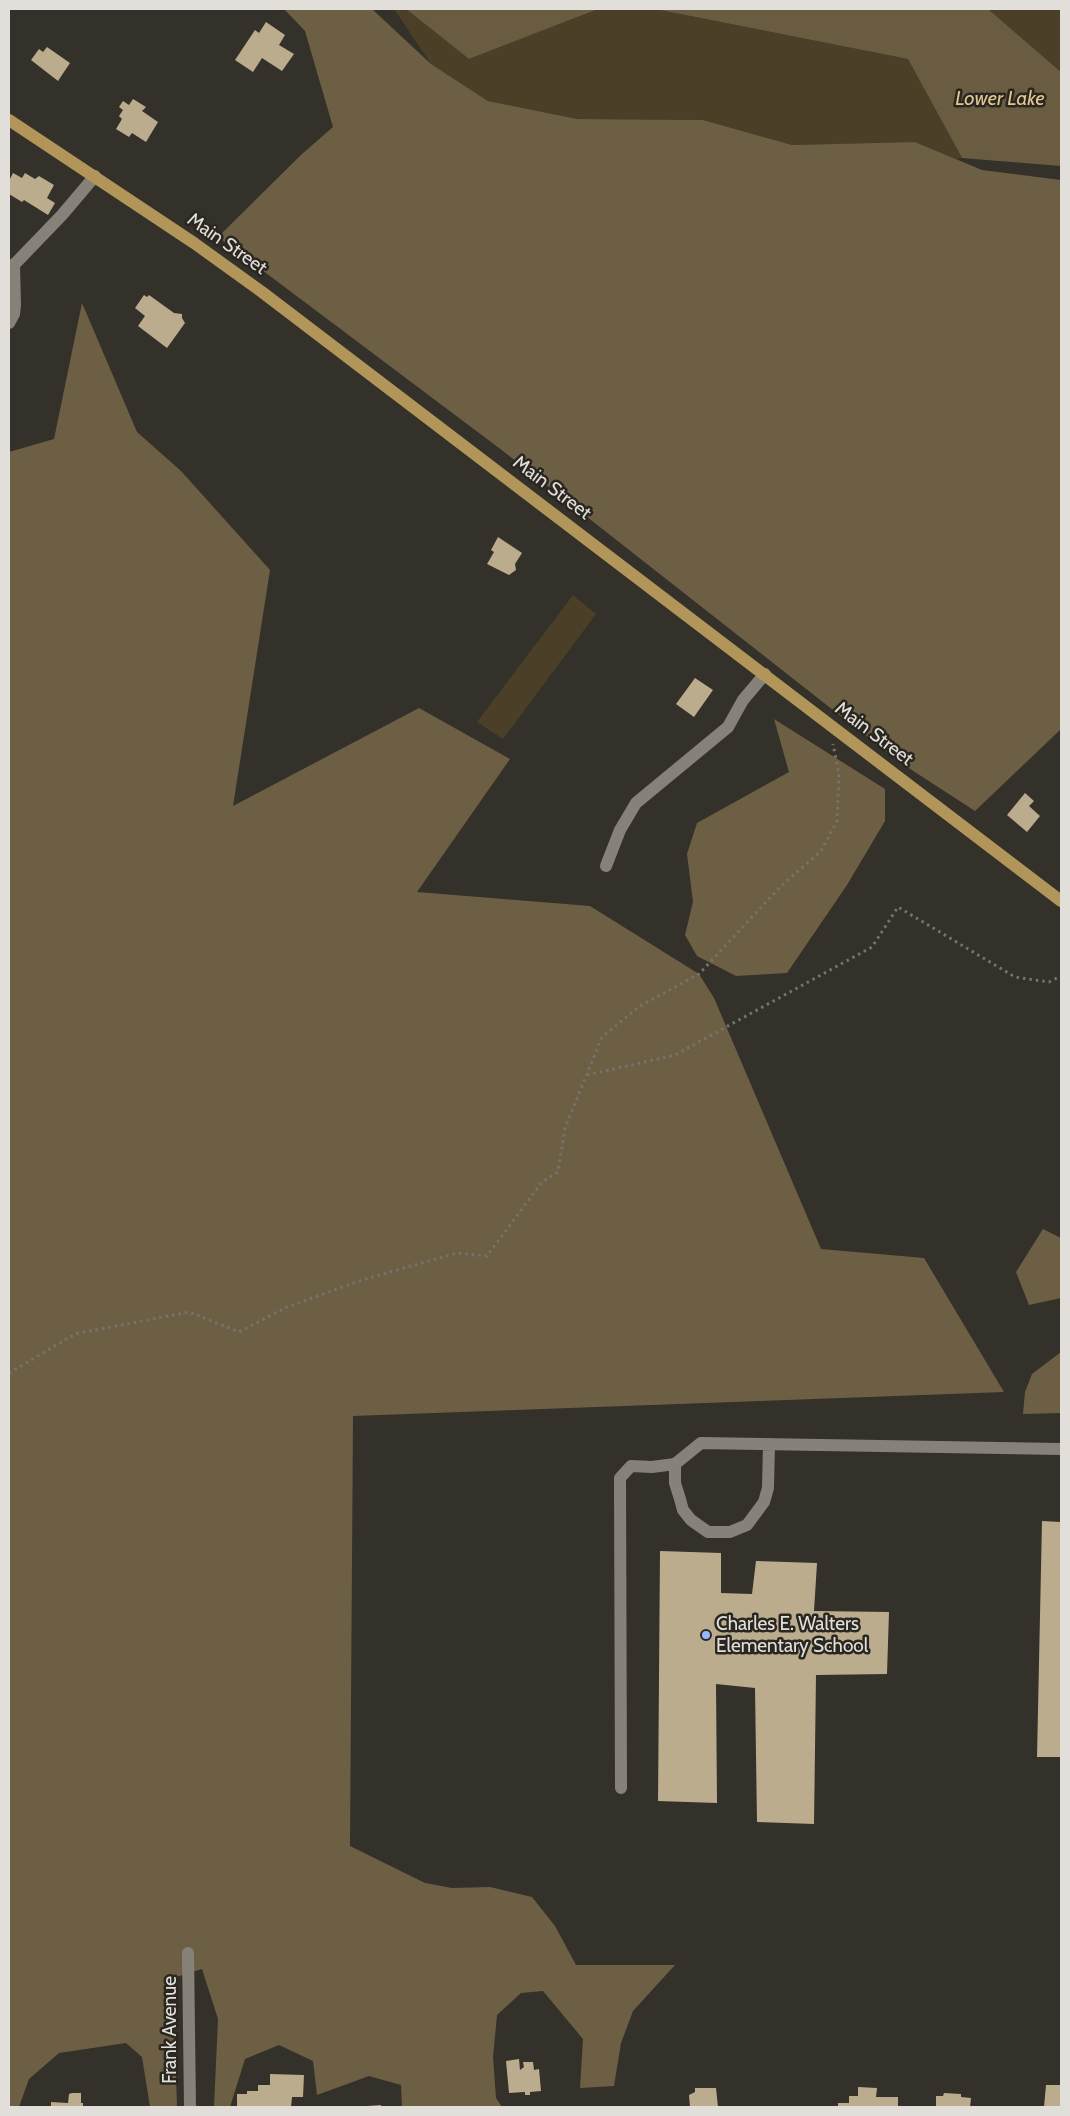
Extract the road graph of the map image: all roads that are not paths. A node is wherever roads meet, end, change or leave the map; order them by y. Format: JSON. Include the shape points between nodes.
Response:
{"nodes":[{"id":1,"x":9,"y":120,"type":"edge"},
{"id":2,"x":95,"y":176,"type":"junction"},
{"id":3,"x":11,"y":267,"type":"edge"},
{"id":4,"x":9,"y":323,"type":"edge"},
{"id":5,"x":765,"y":674,"type":"junction"},
{"id":6,"x":606,"y":866,"type":"dead end"},
{"id":7,"x":1061,"y":900,"type":"edge"},
{"id":8,"x":770,"y":1444,"type":"junction"},
{"id":9,"x":1061,"y":1449,"type":"edge"},
{"id":10,"x":675,"y":1464,"type":"junction"},
{"id":11,"x":621,"y":1788,"type":"dead end"},
{"id":12,"x":188,"y":1953,"type":"dead end"},
{"id":13,"x":190,"y":2107,"type":"edge"}],
"edges":[{"from":1,"to":2,"type":"main road","name":"Main Street"},
{"from":2,"to":3,"type":"street","via":[[62,216]]},
{"from":2,"to":5,"type":"main road","name":"Main Street","via":[[262,292]]},
{"from":3,"to":4,"type":"street","via":[[14,314]]},
{"from":5,"to":6,"type":"street","via":[[728,727],[636,804],[620,830]]},
{"from":5,"to":7,"type":"main road","name":"Main Street"},
{"from":8,"to":9,"type":"street"},
{"from":8,"to":10,"type":"street","via":[[702,1443]]},
{"from":8,"to":10,"type":"street","via":[[768,1488],[764,1502],[748,1525],[730,1532],[708,1532],[691,1520],[683,1510]]},
{"from":10,"to":11,"type":"street","via":[[631,1466],[620,1478]]},
{"from":12,"to":13,"type":"street","name":"Frank Avenue"}]}
